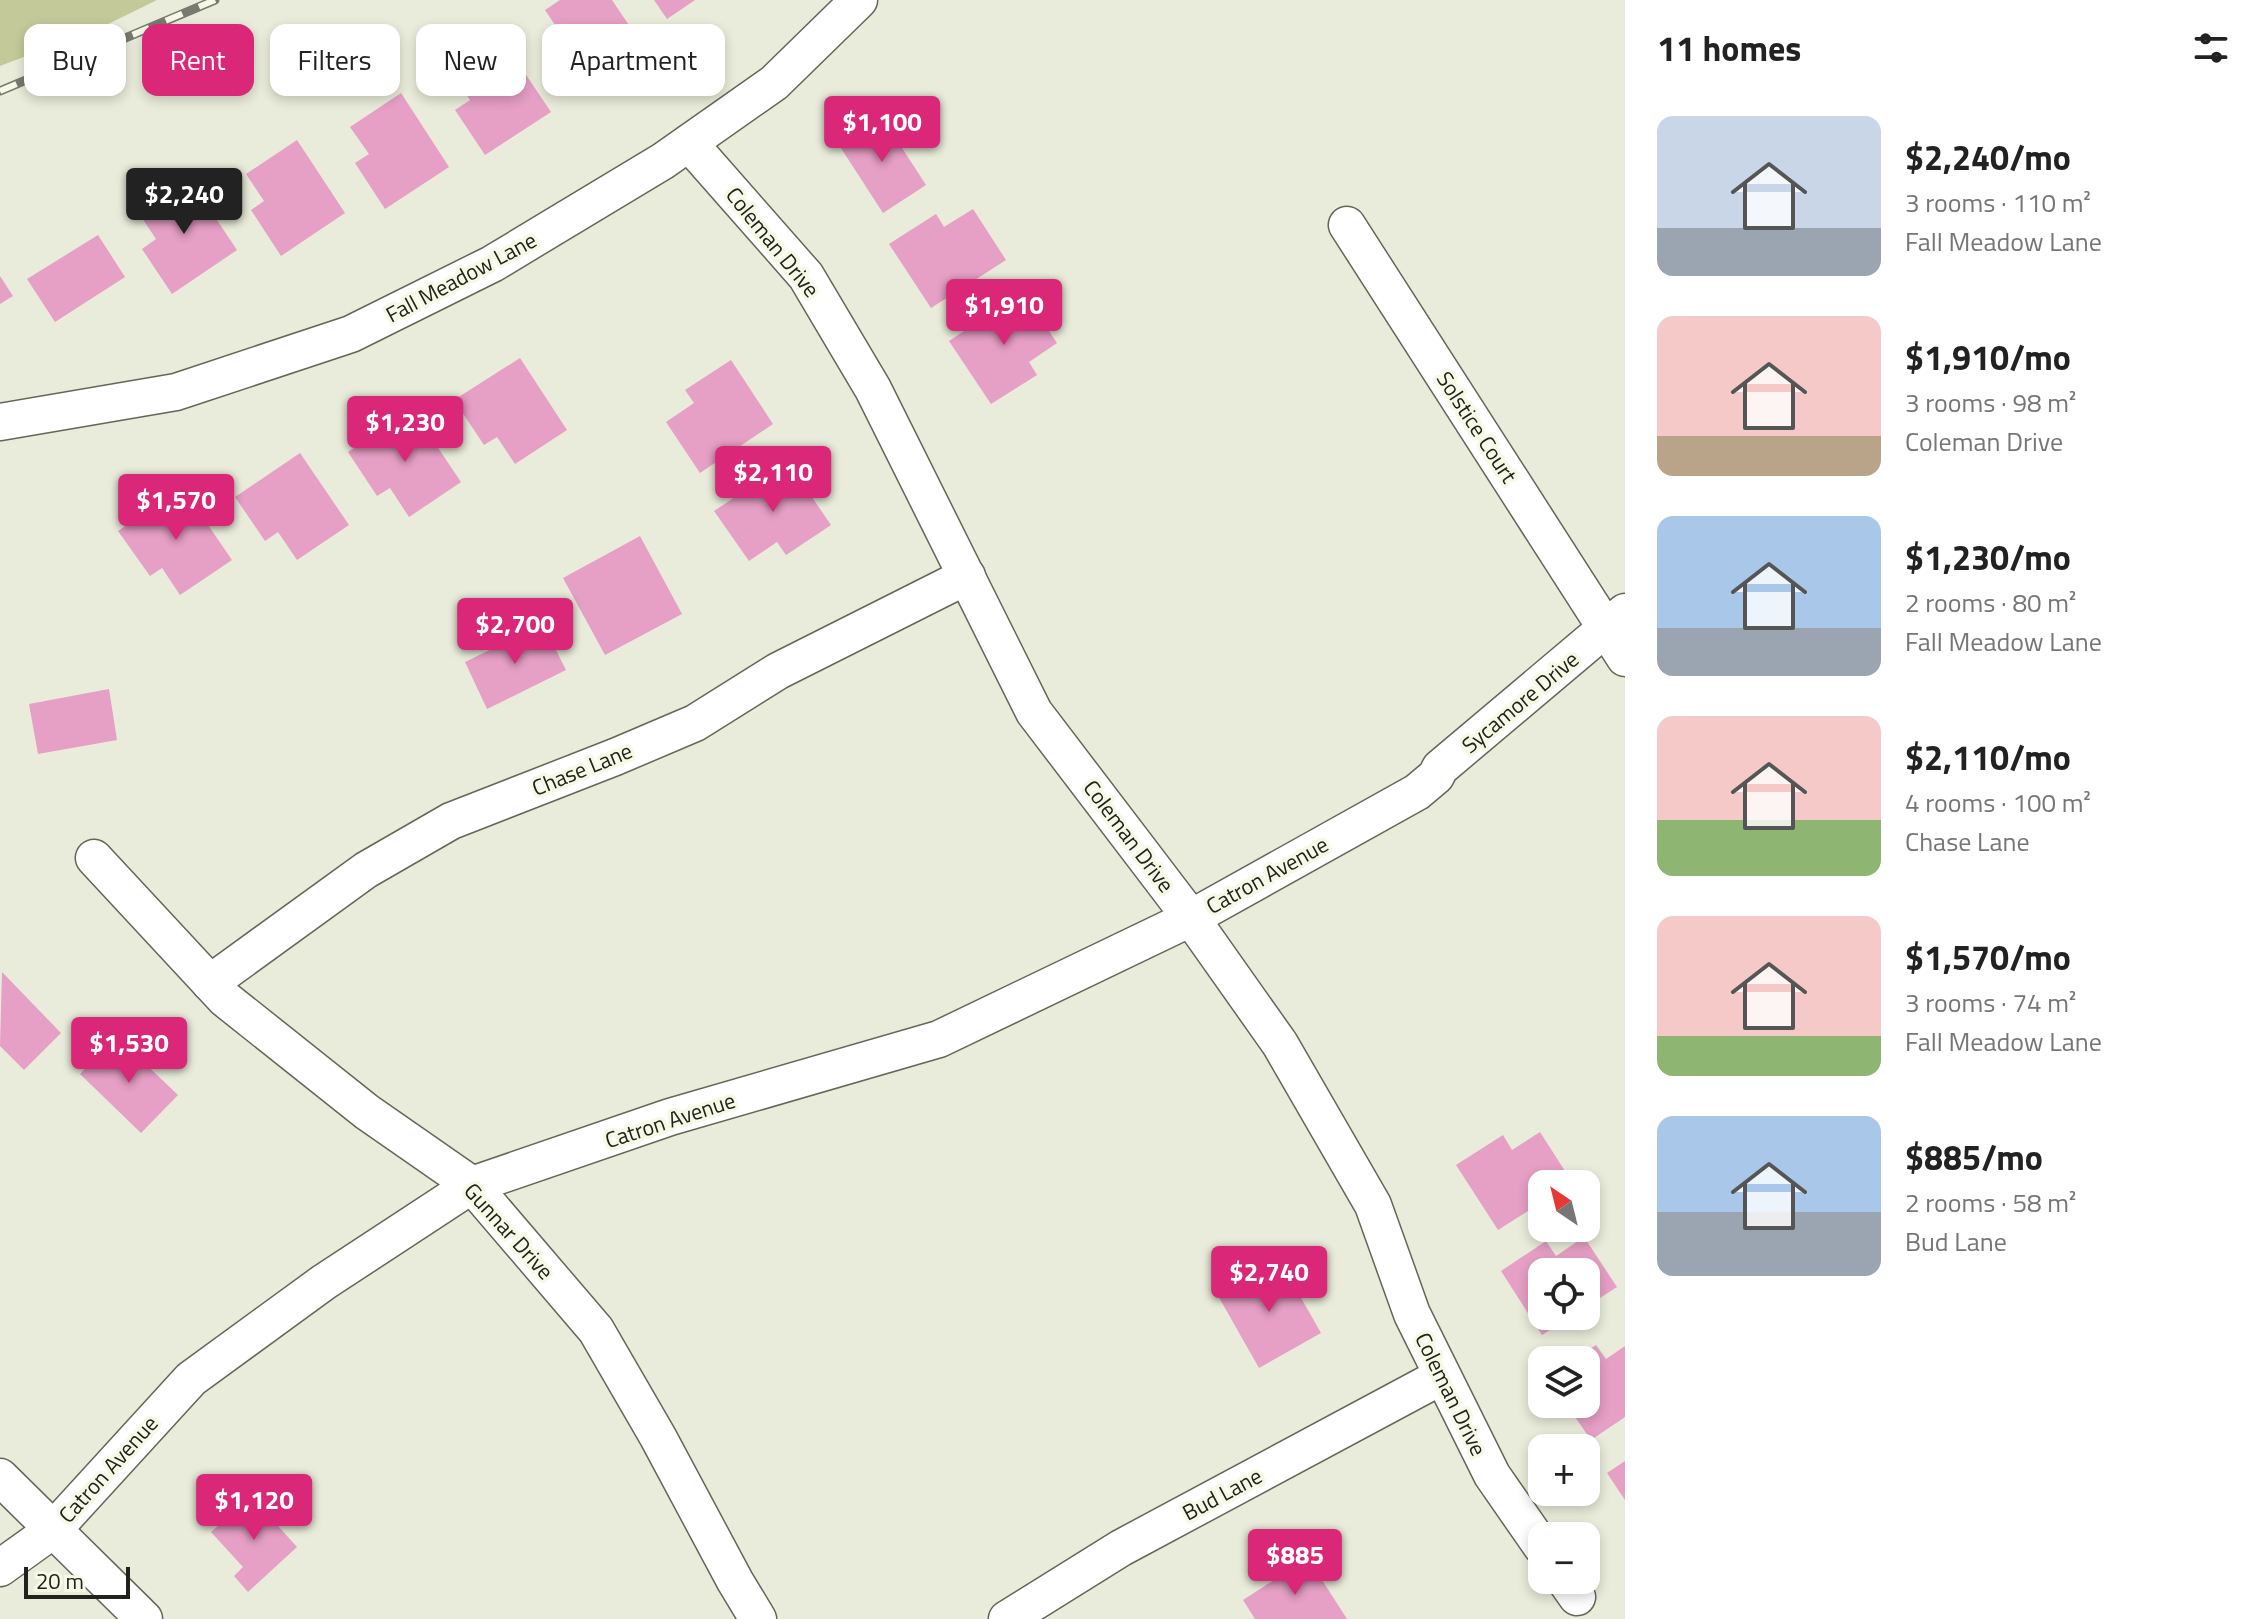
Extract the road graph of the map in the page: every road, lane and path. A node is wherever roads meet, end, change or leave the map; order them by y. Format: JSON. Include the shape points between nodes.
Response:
{"nodes":[{"id":1,"x":859,"y":0,"type":"edge"},
{"id":2,"x":689,"y":143,"type":"junction"},
{"id":3,"x":1347,"y":225,"type":"dead end"},
{"id":4,"x":0,"y":422,"type":"edge"},
{"id":5,"x":967,"y":576,"type":"junction"},
{"id":6,"x":1619,"y":633,"type":"edge"},
{"id":7,"x":1417,"y":792,"type":"joint"},
{"id":8,"x":94,"y":858,"type":"dead end"},
{"id":9,"x":1191,"y":918,"type":"junction"},
{"id":10,"x":210,"y":983,"type":"junction"},
{"id":11,"x":472,"y":1185,"type":"junction"},
{"id":12,"x":1442,"y":1376,"type":"junction"},
{"id":13,"x":0,"y":1477,"type":"edge"},
{"id":14,"x":1528,"y":1527,"type":"edge"},
{"id":15,"x":53,"y":1530,"type":"junction"},
{"id":16,"x":0,"y":1568,"type":"edge"},
{"id":17,"x":144,"y":1619,"type":"edge"},
{"id":18,"x":758,"y":1619,"type":"edge"},
{"id":19,"x":1007,"y":1619,"type":"edge"}],
"edges":[{"from":1,"to":2,"type":"street","name":"Fall Meadow Lane","via":[[774,83]]},
{"from":2,"to":4,"type":"street","name":"Fall Meadow Lane","via":[[492,264],[351,334],[176,392]]},
{"from":2,"to":5,"type":"street","name":"Coleman Drive","via":[[806,276],[873,389]]},
{"from":3,"to":6,"type":"street","name":"Solstice Court"},
{"from":5,"to":9,"type":"street","name":"Coleman Drive","via":[[1034,712]]},
{"from":5,"to":10,"type":"street","name":"Chase Lane","via":[[778,671],[695,723],[451,821],[366,870]]},
{"from":6,"to":7,"type":"street","name":"Sycamore Drive","via":[[1440,768]]},
{"from":7,"to":9,"type":"street","name":"Catron Avenue"},
{"from":8,"to":10,"type":"street","name":"Gunnar Drive"},
{"from":9,"to":11,"type":"street","name":"Catron Avenue","via":[[939,1039],[670,1117]]},
{"from":9,"to":12,"type":"street","name":"Coleman Drive","via":[[1280,1044],[1373,1205],[1412,1314]]},
{"from":10,"to":11,"type":"street","name":"Gunnar Drive","via":[[367,1112]]},
{"from":11,"to":15,"type":"street","name":"Catron Avenue","via":[[324,1282],[191,1379]]},
{"from":11,"to":18,"type":"street","name":"Gunnar Drive","via":[[596,1330]]},
{"from":12,"to":14,"type":"street","name":"Coleman Drive","via":[[1492,1475]]},
{"from":12,"to":19,"type":"street","name":"Bud Lane","via":[[1121,1548]]},
{"from":13,"to":15,"type":"street"},
{"from":15,"to":16,"type":"street","name":"Catron Avenue"},
{"from":15,"to":17,"type":"street"}]}
